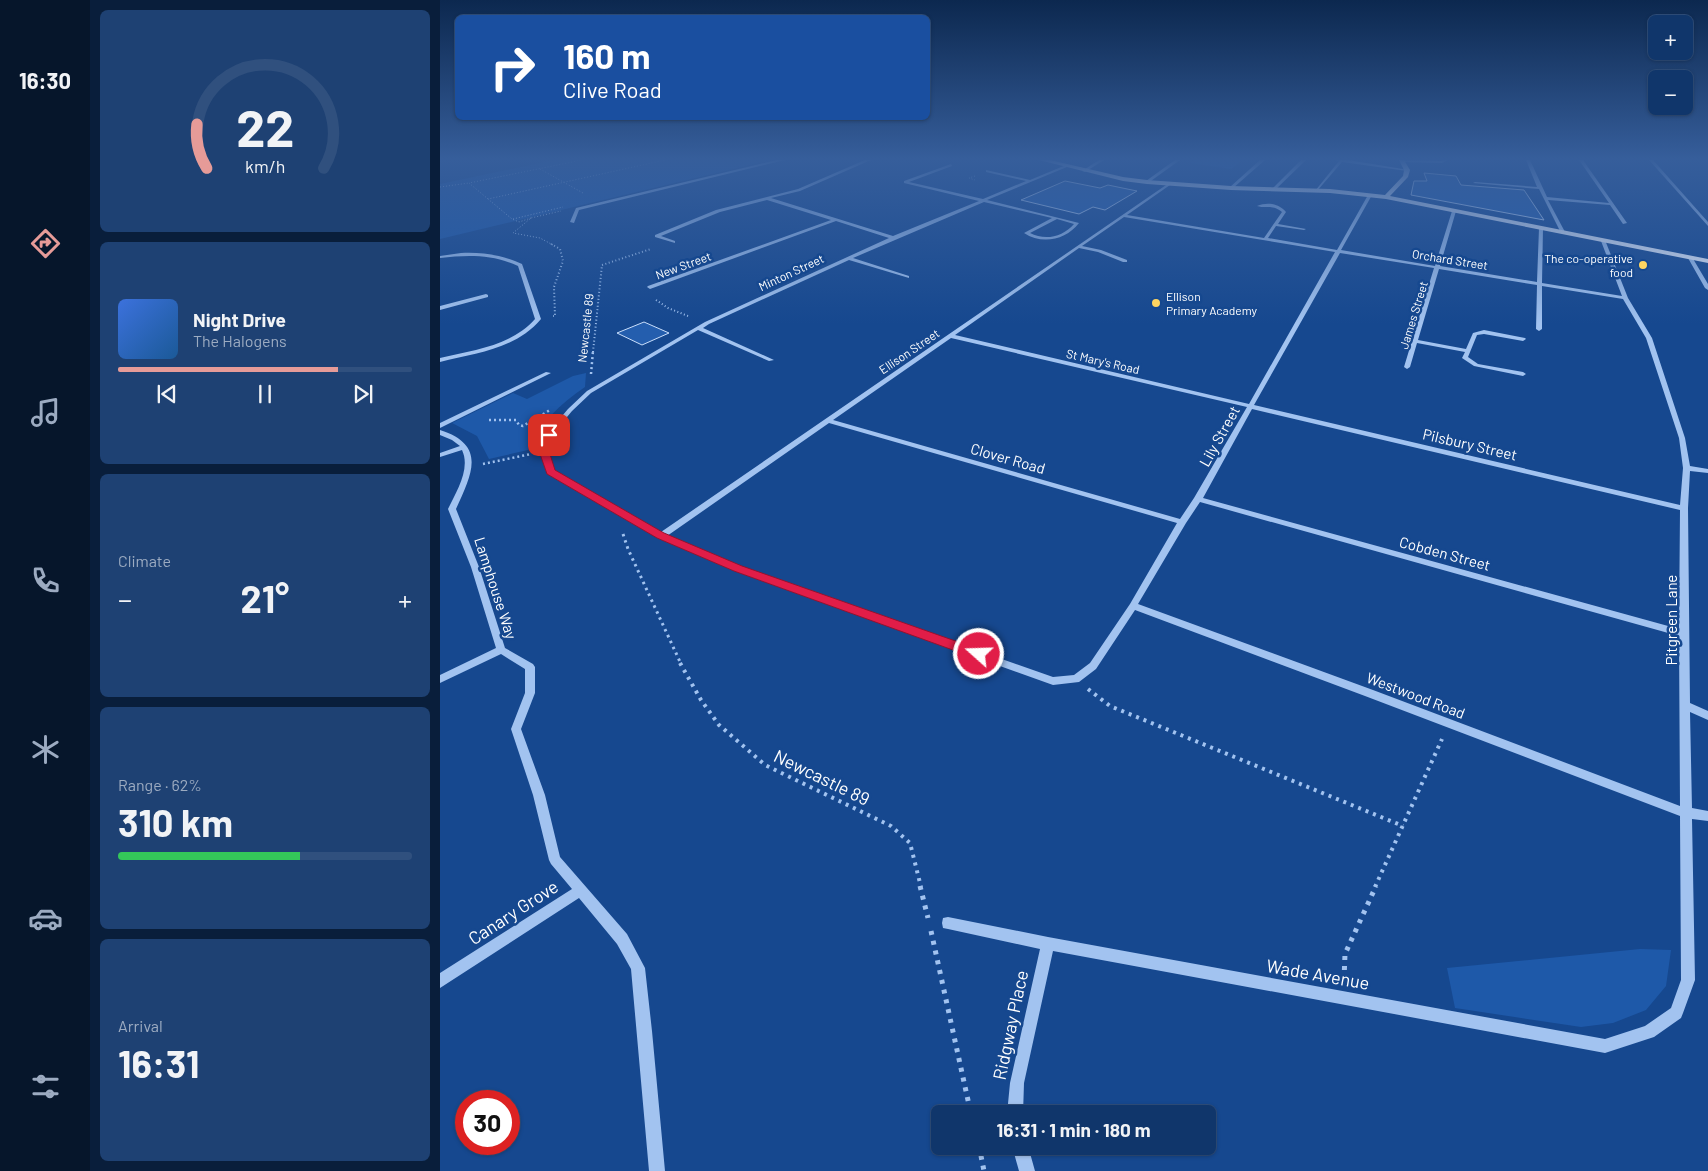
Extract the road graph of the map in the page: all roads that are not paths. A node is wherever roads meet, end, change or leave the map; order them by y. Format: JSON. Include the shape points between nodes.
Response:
{"nodes":[{"id":1,"x":575,"y":215,"type":"edge"},
{"id":2,"x":709,"y":215,"type":"edge"},
{"id":3,"x":818,"y":215,"type":"edge"},
{"id":4,"x":949,"y":215,"type":"edge"},
{"id":5,"x":1043,"y":215,"type":"edge"},
{"id":6,"x":1282,"y":215,"type":"edge"},
{"id":7,"x":1359,"y":215,"type":"edge"},
{"id":8,"x":1453,"y":215,"type":"edge"},
{"id":9,"x":1473,"y":215,"type":"edge"},
{"id":10,"x":1554,"y":215,"type":"edge"},
{"id":11,"x":1619,"y":215,"type":"edge"},
{"id":12,"x":1699,"y":215,"type":"edge"},
{"id":13,"x":1124,"y":216,"type":"joint"},
{"id":14,"x":1056,"y":218,"type":"junction"},
{"id":15,"x":835,"y":220,"type":"junction"},
{"id":16,"x":572,"y":222,"type":"dead end"},
{"id":17,"x":1625,"y":223,"type":"dead end"},
{"id":18,"x":1276,"y":225,"type":"junction"},
{"id":19,"x":1708,"y":225,"type":"edge"},
{"id":20,"x":1541,"y":228,"type":"junction"},
{"id":21,"x":1304,"y":229,"type":"dead end"},
{"id":22,"x":1563,"y":232,"type":"junction"},
{"id":23,"x":893,"y":238,"type":"junction"},
{"id":24,"x":1265,"y":239,"type":"junction"},
{"id":25,"x":1603,"y":241,"type":"junction"},
{"id":26,"x":673,"y":242,"type":"road end"},
{"id":27,"x":1080,"y":246,"type":"junction"},
{"id":28,"x":1340,"y":251,"type":"junction"},
{"id":29,"x":440,"y":256,"type":"edge"},
{"id":30,"x":848,"y":258,"type":"junction"},
{"id":31,"x":1690,"y":258,"type":"junction"},
{"id":32,"x":1125,"y":260,"type":"dead end"},
{"id":33,"x":1708,"y":261,"type":"edge"},
{"id":34,"x":1437,"y":268,"type":"junction"},
{"id":35,"x":907,"y":278,"type":"dead end"},
{"id":36,"x":1541,"y":284,"type":"junction"},
{"id":37,"x":650,"y":287,"type":"road end"},
{"id":38,"x":1708,"y":288,"type":"edge"},
{"id":39,"x":486,"y":296,"type":"dead end"},
{"id":40,"x":1625,"y":298,"type":"junction"},
{"id":41,"x":440,"y":308,"type":"edge"},
{"id":42,"x":698,"y":328,"type":"junction"},
{"id":43,"x":1539,"y":329,"type":"dead end"},
{"id":44,"x":951,"y":336,"type":"junction"},
{"id":45,"x":1523,"y":339,"type":"dead end"},
{"id":46,"x":1415,"y":341,"type":"junction"},
{"id":47,"x":1468,"y":351,"type":"junction"},
{"id":48,"x":440,"y":360,"type":"edge"},
{"id":49,"x":771,"y":360,"type":"dead end"},
{"id":50,"x":1408,"y":367,"type":"dead end"},
{"id":51,"x":548,"y":373,"type":"dead end"},
{"id":52,"x":1523,"y":374,"type":"dead end"},
{"id":53,"x":1250,"y":408,"type":"junction"},
{"id":54,"x":827,"y":420,"type":"junction"},
{"id":55,"x":440,"y":426,"type":"edge"},
{"id":56,"x":440,"y":432,"type":"edge"},
{"id":57,"x":465,"y":447,"type":"junction"},
{"id":58,"x":440,"y":456,"type":"edge"},
{"id":59,"x":1687,"y":468,"type":"junction"},
{"id":60,"x":1708,"y":471,"type":"edge"},
{"id":61,"x":1198,"y":500,"type":"junction"},
{"id":62,"x":1684,"y":508,"type":"junction"},
{"id":63,"x":1182,"y":522,"type":"junction"},
{"id":64,"x":660,"y":536,"type":"junction"},
{"id":65,"x":1133,"y":606,"type":"junction"},
{"id":66,"x":1684,"y":634,"type":"junction"},
{"id":67,"x":501,"y":650,"type":"junction"},
{"id":68,"x":440,"y":678,"type":"edge"},
{"id":69,"x":1685,"y":704,"type":"junction"},
{"id":70,"x":1708,"y":716,"type":"edge"},
{"id":71,"x":1686,"y":813,"type":"junction"},
{"id":72,"x":1708,"y":816,"type":"edge"},
{"id":73,"x":581,"y":890,"type":"junction"},
{"id":74,"x":948,"y":923,"type":"dead end"},
{"id":75,"x":1048,"y":944,"type":"junction"},
{"id":76,"x":440,"y":981,"type":"edge"},
{"id":77,"x":1676,"y":1013,"type":"joint"},
{"id":78,"x":1016,"y":1105,"type":"edge"},
{"id":79,"x":1023,"y":1155,"type":"edge"},
{"id":80,"x":657,"y":1171,"type":"edge"},
{"id":81,"x":1027,"y":1171,"type":"edge"}],
"edges":[{"from":1,"to":16,"type":"street"},
{"from":2,"to":26,"type":"street","via":[[657,236]]},
{"from":3,"to":15,"type":"street"},
{"from":4,"to":23,"type":"street","name":"Minton Street"},
{"from":5,"to":14,"type":"street"},
{"from":6,"to":18,"type":"street"},
{"from":7,"to":28,"type":"street","name":"Lily Street"},
{"from":8,"to":34,"type":"street","name":"James Street"},
{"from":9,"to":20,"type":"main road"},
{"from":10,"to":22,"type":"street"},
{"from":11,"to":17,"type":"street"},
{"from":12,"to":19,"type":"street"},
{"from":13,"to":24,"type":"street","name":"Orchard Street"},
{"from":13,"to":27,"type":"street","name":"Ellison Street"},
{"from":14,"to":14,"type":"street","via":[[1026,233],[1026,234],[1053,239],[1077,224]]},
{"from":15,"to":23,"type":"street"},
{"from":15,"to":37,"type":"street","name":"New Street"},
{"from":18,"to":21,"type":"street"},
{"from":18,"to":24,"type":"street"},
{"from":20,"to":22,"type":"main road"},
{"from":20,"to":36,"type":"street"},
{"from":22,"to":25,"type":"main road"},
{"from":23,"to":30,"type":"street","name":"Minton Street"},
{"from":24,"to":28,"type":"street","name":"Orchard Street"},
{"from":25,"to":31,"type":"main road"},
{"from":25,"to":40,"type":"street","name":"Pitgreen Lane"},
{"from":27,"to":32,"type":"street"},
{"from":27,"to":44,"type":"street","name":"Ellison Street"},
{"from":28,"to":34,"type":"street","name":"Orchard Street"},
{"from":28,"to":53,"type":"street","name":"Lily Street"},
{"from":29,"to":48,"type":"street","via":[[482,254],[506,257],[520,265],[538,319],[532,328],[518,337]]},
{"from":30,"to":35,"type":"street"},
{"from":30,"to":42,"type":"street","name":"Minton Street"},
{"from":31,"to":33,"type":"main road"},
{"from":31,"to":38,"type":"street"},
{"from":34,"to":36,"type":"street","name":"Orchard Street"},
{"from":34,"to":46,"type":"street","name":"James Street"},
{"from":36,"to":40,"type":"street","name":"Orchard Street"},
{"from":36,"to":43,"type":"street"},
{"from":39,"to":41,"type":"street"},
{"from":40,"to":59,"type":"street","name":"Pitgreen Lane","via":[[1649,338],[1682,438]]},
{"from":42,"to":49,"type":"street"},
{"from":42,"to":64,"type":"street","name":"Minton Street","via":[[589,392],[549,435],[545,454],[551,472]]},
{"from":44,"to":53,"type":"street","name":"St Mary's Road"},
{"from":44,"to":54,"type":"street","name":"Ellison Street"},
{"from":45,"to":47,"type":"street","via":[[1484,332],[1475,334]]},
{"from":46,"to":47,"type":"street"},
{"from":46,"to":50,"type":"street","name":"James Street"},
{"from":47,"to":52,"type":"street","via":[[1465,358],[1476,364]]},
{"from":51,"to":55,"type":"street"},
{"from":53,"to":61,"type":"street","name":"Lily Street"},
{"from":53,"to":62,"type":"street","name":"Pilsbury Street"},
{"from":54,"to":63,"type":"street","name":"Clover Road"},
{"from":54,"to":64,"type":"street","name":"Ellison Street"},
{"from":56,"to":57,"type":"street","via":[[452,436]]},
{"from":57,"to":58,"type":"street"},
{"from":57,"to":67,"type":"street","name":"Lamphouse Way","via":[[470,464],[452,509],[475,567]]},
{"from":59,"to":60,"type":"street"},
{"from":59,"to":62,"type":"street","name":"Pitgreen Lane"},
{"from":61,"to":63,"type":"street","name":"Lily Street"},
{"from":61,"to":66,"type":"street","name":"Cobden Street"},
{"from":62,"to":66,"type":"street","name":"Pitgreen Lane"},
{"from":63,"to":65,"type":"street","name":"Lily Street"},
{"from":64,"to":65,"type":"street","name":"Lily Street","via":[[738,569],[1054,680],[1076,679],[1093,666]]},
{"from":65,"to":71,"type":"street","name":"Westwood Road"},
{"from":66,"to":69,"type":"street","name":"Pitgreen Lane"},
{"from":67,"to":68,"type":"street"},
{"from":67,"to":73,"type":"street","name":"Lamphouse Way","via":[[530,667],[530,693],[516,729],[539,795],[555,860]]},
{"from":69,"to":70,"type":"street"},
{"from":69,"to":71,"type":"street","name":"Pitgreen Lane"},
{"from":71,"to":72,"type":"street"},
{"from":71,"to":77,"type":"street","name":"Pitgreen Lane","via":[[1688,980]]},
{"from":73,"to":76,"type":"street","name":"Canary Grove"},
{"from":73,"to":80,"type":"street","via":[[622,939],[638,968]]},
{"from":74,"to":75,"type":"street","name":"Wade Avenue"},
{"from":75,"to":77,"type":"street","name":"Wade Avenue","via":[[1605,1046],[1649,1032]]},
{"from":75,"to":78,"type":"street","name":"Ridgway Place","via":[[1017,1083]]},
{"from":79,"to":81,"type":"street"}]}
